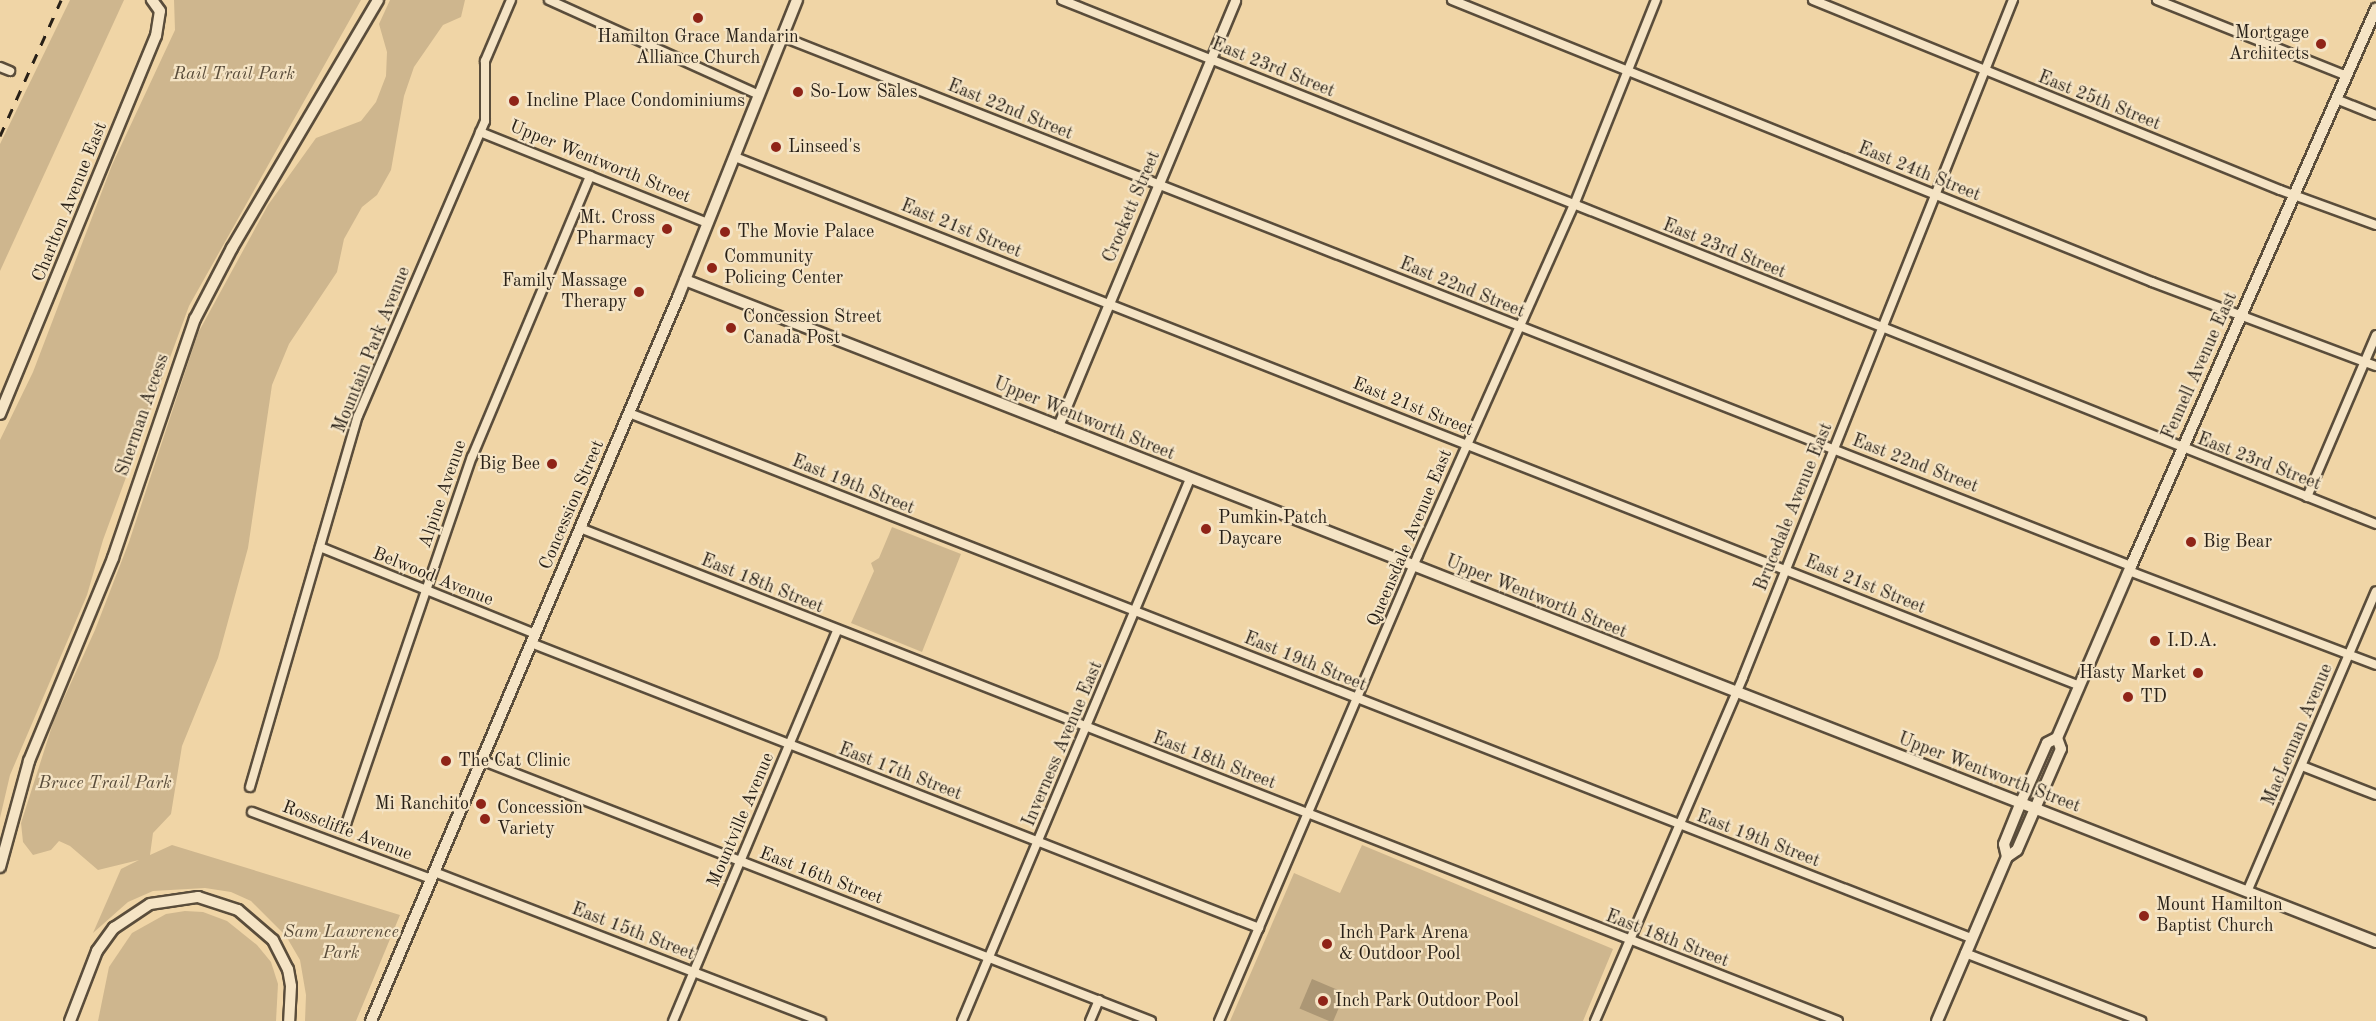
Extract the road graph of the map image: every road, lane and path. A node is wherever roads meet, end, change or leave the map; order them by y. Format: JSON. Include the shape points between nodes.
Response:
{"nodes":[{"id":1,"x":378,"y":0,"type":"edge"},
{"id":2,"x":511,"y":0,"type":"edge"},
{"id":3,"x":549,"y":0,"type":"edge"},
{"id":4,"x":797,"y":0,"type":"edge"},
{"id":5,"x":1062,"y":0,"type":"edge"},
{"id":6,"x":1235,"y":0,"type":"edge"},
{"id":7,"x":1452,"y":0,"type":"edge"},
{"id":8,"x":1656,"y":0,"type":"edge"},
{"id":9,"x":1812,"y":0,"type":"edge"},
{"id":10,"x":2013,"y":0,"type":"edge"},
{"id":11,"x":2157,"y":0,"type":"edge"},
{"id":12,"x":154,"y":1,"type":"edge"},
{"id":13,"x":2376,"y":9,"type":"edge"},
{"id":14,"x":783,"y":37,"type":"junction"},
{"id":15,"x":1211,"y":60,"type":"junction"},
{"id":16,"x":0,"y":67,"type":"edge"},
{"id":17,"x":10,"y":70,"type":"dead end"},
{"id":18,"x":1984,"y":70,"type":"junction"},
{"id":19,"x":1627,"y":71,"type":"junction"},
{"id":20,"x":2347,"y":76,"type":"junction"},
{"id":21,"x":759,"y":95,"type":"junction"},
{"id":22,"x":2336,"y":99,"type":"junction"},
{"id":23,"x":2376,"y":115,"type":"edge"},
{"id":24,"x":480,"y":132,"type":"junction"},
{"id":25,"x":735,"y":157,"type":"junction"},
{"id":26,"x":590,"y":176,"type":"junction"},
{"id":27,"x":1159,"y":186,"type":"junction"},
{"id":28,"x":2295,"y":193,"type":"junction"},
{"id":29,"x":1935,"y":194,"type":"junction"},
{"id":30,"x":1574,"y":205,"type":"junction"},
{"id":31,"x":708,"y":223,"type":"junction"},
{"id":32,"x":2376,"y":225,"type":"edge"},
{"id":33,"x":685,"y":280,"type":"junction"},
{"id":34,"x":1108,"y":305,"type":"junction"},
{"id":35,"x":2241,"y":314,"type":"junction"},
{"id":36,"x":1519,"y":326,"type":"junction"},
{"id":37,"x":1882,"y":327,"type":"junction"},
{"id":38,"x":2376,"y":335,"type":"edge"},
{"id":39,"x":2365,"y":362,"type":"junction"},
{"id":40,"x":2376,"y":366,"type":"edge"},
{"id":41,"x":629,"y":413,"type":"junction"},
{"id":42,"x":0,"y":414,"type":"edge"},
{"id":43,"x":1058,"y":426,"type":"junction"},
{"id":44,"x":1466,"y":445,"type":"junction"},
{"id":45,"x":2182,"y":448,"type":"junction"},
{"id":46,"x":1834,"y":449,"type":"junction"},
{"id":47,"x":1190,"y":479,"type":"junction"},
{"id":48,"x":2307,"y":497,"type":"junction"},
{"id":49,"x":2376,"y":525,"type":"edge"},
{"id":50,"x":580,"y":528,"type":"junction"},
{"id":51,"x":320,"y":547,"type":"junction"},
{"id":52,"x":1413,"y":566,"type":"junction"},
{"id":53,"x":2130,"y":568,"type":"junction"},
{"id":54,"x":1786,"y":570,"type":"junction"},
{"id":55,"x":427,"y":590,"type":"junction"},
{"id":56,"x":2376,"y":591,"type":"edge"},
{"id":57,"x":1136,"y":611,"type":"junction"},
{"id":58,"x":837,"y":630,"type":"junction"},
{"id":59,"x":533,"y":639,"type":"junction"},
{"id":60,"x":2349,"y":655,"type":"junction"},
{"id":61,"x":2376,"y":665,"type":"edge"},
{"id":62,"x":2080,"y":686,"type":"junction"},
{"id":63,"x":1735,"y":693,"type":"junction"},
{"id":64,"x":1356,"y":698,"type":"junction"},
{"id":65,"x":1086,"y":728,"type":"junction"},
{"id":66,"x":2057,"y":738,"type":"junction"},
{"id":67,"x":789,"y":745,"type":"junction"},
{"id":68,"x":481,"y":760,"type":"junction"},
{"id":69,"x":2302,"y":766,"type":"junction"},
{"id":70,"x":250,"y":787,"type":"dead end"},
{"id":71,"x":2376,"y":795,"type":"edge"},
{"id":72,"x":2021,"y":802,"type":"junction"},
{"id":73,"x":2035,"y":808,"type":"junction"},
{"id":74,"x":252,"y":812,"type":"dead end"},
{"id":75,"x":1307,"y":814,"type":"junction"},
{"id":76,"x":1678,"y":824,"type":"junction"},
{"id":77,"x":344,"y":830,"type":"dead end"},
{"id":78,"x":1038,"y":841,"type":"junction"},
{"id":79,"x":2007,"y":857,"type":"junction"},
{"id":80,"x":740,"y":861,"type":"junction"},
{"id":81,"x":0,"y":867,"type":"edge"},
{"id":82,"x":433,"y":876,"type":"junction"},
{"id":83,"x":2247,"y":892,"type":"junction"},
{"id":84,"x":1258,"y":928,"type":"junction"},
{"id":85,"x":1971,"y":938,"type":"junction"},
{"id":86,"x":1628,"y":941,"type":"junction"},
{"id":87,"x":2376,"y":942,"type":"edge"},
{"id":88,"x":1965,"y":953,"type":"junction"},
{"id":89,"x":989,"y":957,"type":"junction"},
{"id":90,"x":693,"y":972,"type":"junction"},
{"id":91,"x":1099,"y":1000,"type":"junction"},
{"id":92,"x":70,"y":1021,"type":"edge"},
{"id":93,"x":289,"y":1021,"type":"edge"},
{"id":94,"x":371,"y":1021,"type":"edge"},
{"id":95,"x":673,"y":1021,"type":"edge"},
{"id":96,"x":821,"y":1021,"type":"edge"},
{"id":97,"x":962,"y":1021,"type":"edge"},
{"id":98,"x":1090,"y":1021,"type":"edge"},
{"id":99,"x":1151,"y":1021,"type":"edge"},
{"id":100,"x":1219,"y":1021,"type":"edge"},
{"id":101,"x":1595,"y":1021,"type":"edge"},
{"id":102,"x":1838,"y":1021,"type":"edge"},
{"id":103,"x":1937,"y":1021,"type":"edge"},
{"id":104,"x":2141,"y":1021,"type":"edge"}],
"edges":[{"from":1,"to":81,"type":"main road","name":"Sherman Access","via":[[232,248],[195,320],[113,558],[29,761]]},
{"from":2,"to":24,"type":"street","name":"Mountain Park Avenue","via":[[485,61],[486,113]]},
{"from":3,"to":21,"type":"street"},
{"from":4,"to":14,"type":"main road","name":"Concession Street"},
{"from":5,"to":15,"type":"street","name":"East 23rd Street"},
{"from":6,"to":15,"type":"street","name":"Crockett Street"},
{"from":7,"to":19,"type":"street","name":"East 24th Street"},
{"from":8,"to":19,"type":"street","name":"Queensdale Avenue East"},
{"from":9,"to":18,"type":"street","name":"East 25th Street"},
{"from":10,"to":18,"type":"street","name":"Brucedale Avenue East"},
{"from":11,"to":20,"type":"street"},
{"from":12,"to":42,"type":"main road","name":"Charlton Avenue East","via":[[160,23],[156,36]]},
{"from":13,"to":20,"type":"main road","name":"Fennell Avenue East"},
{"from":14,"to":21,"type":"main road","name":"Concession Street"},
{"from":14,"to":27,"type":"street","name":"East 22nd Street"},
{"from":15,"to":27,"type":"street","name":"Crockett Street"},
{"from":15,"to":30,"type":"street","name":"East 23rd Street"},
{"from":16,"to":17,"type":"street"},
{"from":18,"to":28,"type":"street","name":"East 25th Street"},
{"from":18,"to":29,"type":"street","name":"Brucedale Avenue East"},
{"from":19,"to":29,"type":"street","name":"East 24th Street"},
{"from":19,"to":30,"type":"street","name":"Queensdale Avenue East"},
{"from":20,"to":22,"type":"main road","name":"Fennell Avenue East"},
{"from":21,"to":25,"type":"main road","name":"Concession Street"},
{"from":22,"to":23,"type":"street"},
{"from":22,"to":28,"type":"main road","name":"Fennell Avenue East"},
{"from":24,"to":26,"type":"street","name":"Upper Wentworth Street"},
{"from":24,"to":51,"type":"street","name":"Mountain Park Avenue","via":[[364,399]]},
{"from":25,"to":31,"type":"main road","name":"Concession Street"},
{"from":25,"to":34,"type":"street","name":"East 21st Street"},
{"from":26,"to":31,"type":"street","name":"Upper Wentworth Street"},
{"from":26,"to":55,"type":"street","name":"Alpine Avenue","via":[[479,438]]},
{"from":27,"to":34,"type":"street","name":"Crockett Street"},
{"from":27,"to":36,"type":"street","name":"East 22nd Street"},
{"from":28,"to":32,"type":"street","name":"East 25th Street"},
{"from":28,"to":35,"type":"main road","name":"Fennell Avenue East"},
{"from":29,"to":35,"type":"street","name":"East 24th Street"},
{"from":29,"to":37,"type":"street","name":"Brucedale Avenue East"},
{"from":30,"to":36,"type":"street","name":"Queensdale Avenue East"},
{"from":30,"to":37,"type":"street","name":"East 23rd Street"},
{"from":31,"to":33,"type":"main road","name":"Concession Street"},
{"from":33,"to":41,"type":"main road","name":"Concession Street"},
{"from":33,"to":43,"type":"main road","name":"Upper Wentworth Street"},
{"from":34,"to":43,"type":"street","name":"Crockett Street"},
{"from":34,"to":44,"type":"street","name":"East 21st Street"},
{"from":35,"to":39,"type":"street","name":"East 24th Street"},
{"from":35,"to":45,"type":"main road","name":"Fennell Avenue East"},
{"from":36,"to":44,"type":"street","name":"Queensdale Avenue East"},
{"from":36,"to":46,"type":"street","name":"East 22nd Street"},
{"from":37,"to":45,"type":"street","name":"East 23rd Street"},
{"from":37,"to":46,"type":"street","name":"Brucedale Avenue East"},
{"from":38,"to":39,"type":"street"},
{"from":39,"to":40,"type":"street","name":"East 24th Street"},
{"from":39,"to":48,"type":"street"},
{"from":41,"to":50,"type":"main road","name":"Concession Street"},
{"from":41,"to":57,"type":"street","name":"East 19th Street"},
{"from":43,"to":47,"type":"main road","name":"Upper Wentworth Street"},
{"from":44,"to":52,"type":"street","name":"Queensdale Avenue East"},
{"from":44,"to":54,"type":"street","name":"East 21st Street"},
{"from":45,"to":48,"type":"street","name":"East 23rd Street"},
{"from":45,"to":53,"type":"main road","name":"Fennell Avenue East"},
{"from":46,"to":53,"type":"street","name":"East 22nd Street"},
{"from":46,"to":54,"type":"street","name":"Brucedale Avenue East"},
{"from":47,"to":52,"type":"main road","name":"Upper Wentworth Street"},
{"from":47,"to":57,"type":"street","name":"Inverness Avenue East"},
{"from":48,"to":49,"type":"street","name":"East 23rd Street"},
{"from":50,"to":58,"type":"street","name":"East 18th Street"},
{"from":50,"to":59,"type":"main road","name":"Concession Street"},
{"from":51,"to":55,"type":"street","name":"Belwood Avenue"},
{"from":51,"to":70,"type":"street","name":"Mountain Park Avenue"},
{"from":52,"to":63,"type":"main road","name":"Upper Wentworth Street"},
{"from":52,"to":64,"type":"street","name":"Queensdale Avenue East"},
{"from":53,"to":60,"type":"street","name":"East 22nd Street"},
{"from":53,"to":62,"type":"main road","name":"Fennell Avenue East"},
{"from":54,"to":62,"type":"street","name":"East 21st Street"},
{"from":54,"to":63,"type":"street","name":"Brucedale Avenue East"},
{"from":55,"to":59,"type":"street","name":"Belwood Avenue"},
{"from":55,"to":77,"type":"street","name":"Alpine Avenue"},
{"from":56,"to":60,"type":"street","name":"MacLennan Avenue"},
{"from":57,"to":64,"type":"street","name":"East 19th Street"},
{"from":57,"to":65,"type":"street","name":"Inverness Avenue East"},
{"from":58,"to":65,"type":"street","name":"East 18th Street"},
{"from":58,"to":67,"type":"street","name":"Mountville Avenue"},
{"from":59,"to":67,"type":"street","name":"East 17th Street"},
{"from":59,"to":68,"type":"main road","name":"Concession Street"},
{"from":60,"to":61,"type":"street","name":"East 22nd Street"},
{"from":60,"to":69,"type":"street","name":"MacLennan Avenue"},
{"from":62,"to":66,"type":"main road","name":"Fennell Avenue East"},
{"from":63,"to":72,"type":"main road","name":"Upper Wentworth Street"},
{"from":63,"to":76,"type":"street","name":"Brucedale Avenue East"},
{"from":64,"to":75,"type":"street","name":"Queensdale Avenue East"},
{"from":64,"to":76,"type":"street","name":"East 19th Street"},
{"from":65,"to":75,"type":"street","name":"East 18th Street"},
{"from":65,"to":78,"type":"street","name":"Inverness Avenue East"},
{"from":66,"to":72,"type":"main road","name":"Fennell Avenue East","via":[[2047,742]]},
{"from":66,"to":73,"type":"main road","name":"Fennell Avenue East","via":[[2061,749]]},
{"from":67,"to":78,"type":"street","name":"East 17th Street"},
{"from":67,"to":80,"type":"street","name":"Mountville Avenue"},
{"from":68,"to":80,"type":"street","name":"East 16th Street"},
{"from":68,"to":82,"type":"main road","name":"Concession Street"},
{"from":69,"to":71,"type":"street"},
{"from":69,"to":83,"type":"street","name":"MacLennan Avenue"},
{"from":72,"to":73,"type":"main road","name":"Upper Wentworth Street"},
{"from":72,"to":79,"type":"main road","name":"Fennell Avenue East","via":[[2004,844]]},
{"from":73,"to":79,"type":"main road","name":"Fennell Avenue East","via":[[2017,850]]},
{"from":73,"to":83,"type":"main road","name":"Upper Wentworth Street"},
{"from":74,"to":82,"type":"street","name":"Rosscliffe Avenue"},
{"from":75,"to":84,"type":"street","name":"Queensdale Avenue East"},
{"from":75,"to":86,"type":"street","name":"East 18th Street"},
{"from":76,"to":85,"type":"street","name":"East 19th Street"},
{"from":76,"to":86,"type":"street","name":"Brucedale Avenue East"},
{"from":78,"to":84,"type":"street","name":"East 17th Street"},
{"from":78,"to":89,"type":"street","name":"Inverness Avenue East"},
{"from":79,"to":85,"type":"main road","name":"Fennell Avenue East"},
{"from":80,"to":89,"type":"street","name":"East 16th Street"},
{"from":80,"to":90,"type":"street","name":"Mountville Avenue"},
{"from":82,"to":90,"type":"street","name":"East 15th Street"},
{"from":82,"to":94,"type":"main road","name":"Concession Street"},
{"from":83,"to":87,"type":"main road","name":"Upper Wentworth Street"},
{"from":84,"to":100,"type":"street","name":"Queensdale Avenue East"},
{"from":85,"to":88,"type":"main road","name":"Fennell Avenue East"},
{"from":86,"to":101,"type":"street","name":"Brucedale Avenue East"},
{"from":86,"to":102,"type":"street","name":"East 18th Street"},
{"from":88,"to":103,"type":"main road","name":"Fennell Avenue East"},
{"from":88,"to":104,"type":"street"},
{"from":89,"to":91,"type":"street","name":"East 16th Street"},
{"from":89,"to":97,"type":"street","name":"Inverness Avenue East"},
{"from":90,"to":95,"type":"street","name":"Mountville Avenue"},
{"from":90,"to":96,"type":"street","name":"East 15th Street"},
{"from":91,"to":98,"type":"street"},
{"from":91,"to":99,"type":"street","name":"East 16th Street"},
{"from":92,"to":93,"type":"main road","via":[[91,967],[114,928],[137,910],[167,900],[211,899],[251,918],[277,947],[291,986]]}]}
